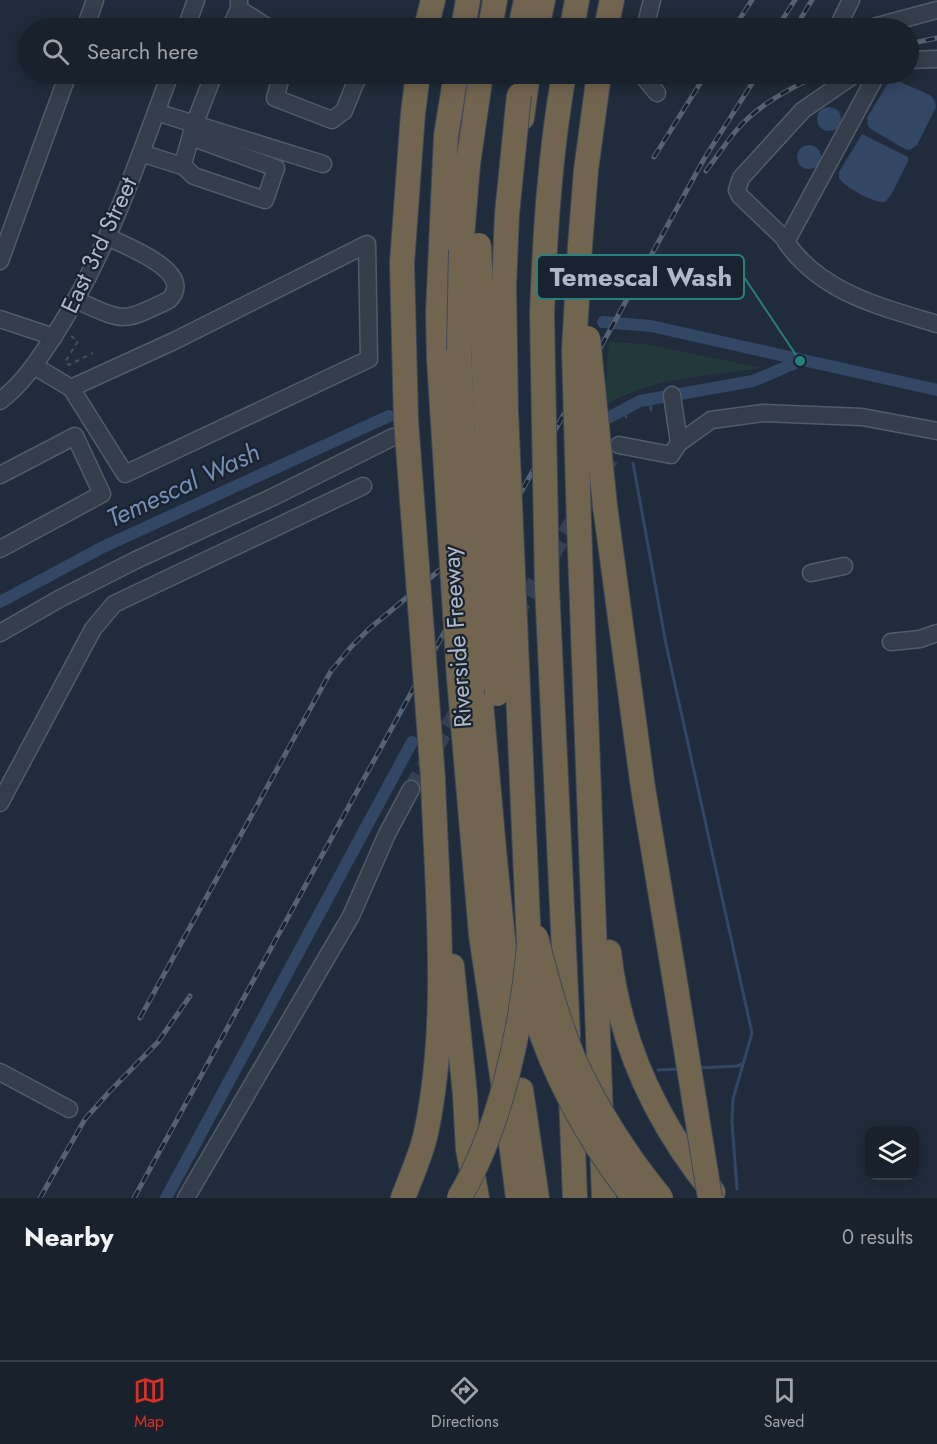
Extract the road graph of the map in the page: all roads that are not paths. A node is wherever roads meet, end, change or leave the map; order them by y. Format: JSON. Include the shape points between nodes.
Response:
{"nodes":[{"id":1,"x":95,"y":0,"type":"edge"},
{"id":2,"x":196,"y":0,"type":"edge"},
{"id":3,"x":428,"y":0,"type":"edge"},
{"id":4,"x":433,"y":0,"type":"edge"},
{"id":5,"x":468,"y":0,"type":"edge"},
{"id":6,"x":495,"y":0,"type":"edge"},
{"id":7,"x":510,"y":0,"type":"edge"},
{"id":8,"x":526,"y":0,"type":"edge"},
{"id":9,"x":537,"y":0,"type":"edge"},
{"id":10,"x":543,"y":0,"type":"edge"},
{"id":11,"x":562,"y":0,"type":"edge"},
{"id":12,"x":577,"y":0,"type":"edge"},
{"id":13,"x":612,"y":0,"type":"edge"},
{"id":14,"x":652,"y":0,"type":"edge"},
{"id":15,"x":851,"y":0,"type":"edge"},
{"id":16,"x":239,"y":5,"type":"edge"},
{"id":17,"x":937,"y":10,"type":"edge"},
{"id":18,"x":89,"y":18,"type":"edge"},
{"id":19,"x":190,"y":18,"type":"edge"},
{"id":20,"x":256,"y":18,"type":"edge"},
{"id":21,"x":426,"y":18,"type":"edge"},
{"id":22,"x":428,"y":18,"type":"edge"},
{"id":23,"x":465,"y":18,"type":"edge"},
{"id":24,"x":492,"y":18,"type":"edge"},
{"id":25,"x":506,"y":18,"type":"edge"},
{"id":26,"x":522,"y":18,"type":"edge"},
{"id":27,"x":533,"y":18,"type":"edge"},
{"id":28,"x":539,"y":18,"type":"edge"},
{"id":29,"x":561,"y":18,"type":"edge"},
{"id":30,"x":574,"y":18,"type":"edge"},
{"id":31,"x":608,"y":18,"type":"edge"},
{"id":32,"x":648,"y":18,"type":"edge"},
{"id":33,"x":842,"y":18,"type":"edge"},
{"id":34,"x":907,"y":18,"type":"edge"},
{"id":35,"x":937,"y":59,"type":"edge"},
{"id":36,"x":919,"y":60,"type":"edge"},
{"id":37,"x":64,"y":84,"type":"edge"},
{"id":38,"x":166,"y":84,"type":"edge"},
{"id":39,"x":210,"y":84,"type":"edge"},
{"id":40,"x":279,"y":84,"type":"edge"},
{"id":41,"x":355,"y":84,"type":"edge"},
{"id":42,"x":417,"y":84,"type":"edge"},
{"id":43,"x":454,"y":84,"type":"edge"},
{"id":44,"x":480,"y":84,"type":"edge"},
{"id":45,"x":494,"y":84,"type":"edge"},
{"id":46,"x":527,"y":84,"type":"edge"},
{"id":47,"x":557,"y":84,"type":"edge"},
{"id":48,"x":562,"y":84,"type":"edge"},
{"id":49,"x":649,"y":84,"type":"edge"},
{"id":50,"x":841,"y":84,"type":"edge"},
{"id":51,"x":872,"y":84,"type":"edge"},
{"id":52,"x":516,"y":85,"type":"edge"},
{"id":53,"x":597,"y":85,"type":"edge"},
{"id":54,"x":657,"y":93,"type":"dead end"},
{"id":55,"x":558,"y":109,"type":"junction"},
{"id":56,"x":156,"y":112,"type":"junction"},
{"id":57,"x":192,"y":131,"type":"junction"},
{"id":58,"x":141,"y":153,"type":"junction"},
{"id":59,"x":181,"y":164,"type":"junction"},
{"id":60,"x":323,"y":164,"type":"dead end"},
{"id":61,"x":108,"y":237,"type":"junction"},
{"id":62,"x":786,"y":240,"type":"junction"},
{"id":63,"x":579,"y":246,"type":"junction"},
{"id":64,"x":460,"y":249,"type":"junction"},
{"id":65,"x":0,"y":261,"type":"edge"},
{"id":66,"x":76,"y":300,"type":"junction"},
{"id":67,"x":0,"y":319,"type":"edge"},
{"id":68,"x":937,"y":324,"type":"edge"},
{"id":69,"x":54,"y":337,"type":"junction"},
{"id":70,"x":34,"y":366,"type":"junction"},
{"id":71,"x":71,"y":388,"type":"junction"},
{"id":72,"x":672,"y":394,"type":"dead end"},
{"id":73,"x":0,"y":400,"type":"edge"},
{"id":74,"x":937,"y":431,"type":"edge"},
{"id":75,"x":393,"y":437,"type":"dead end"},
{"id":76,"x":679,"y":443,"type":"junction"},
{"id":77,"x":620,"y":445,"type":"dead end"},
{"id":78,"x":0,"y":475,"type":"edge"},
{"id":79,"x":363,"y":486,"type":"dead end"},
{"id":80,"x":0,"y":549,"type":"edge"},
{"id":81,"x":844,"y":566,"type":"dead end"},
{"id":82,"x":811,"y":573,"type":"dead end"},
{"id":83,"x":0,"y":633,"type":"edge"},
{"id":84,"x":937,"y":633,"type":"edge"},
{"id":85,"x":891,"y":642,"type":"dead end"},
{"id":86,"x":586,"y":684,"type":"junction"},
{"id":87,"x":487,"y":686,"type":"junction"},
{"id":88,"x":434,"y":778,"type":"junction"},
{"id":89,"x":411,"y":789,"type":"tunnel mouth"},
{"id":90,"x":0,"y":803,"type":"edge"},
{"id":91,"x":0,"y":1072,"type":"edge"},
{"id":92,"x":69,"y":1109,"type":"dead end"},
{"id":93,"x":186,"y":1198,"type":"edge"},
{"id":94,"x":403,"y":1198,"type":"edge"},
{"id":95,"x":444,"y":1198,"type":"edge"},
{"id":96,"x":459,"y":1198,"type":"edge"},
{"id":97,"x":477,"y":1198,"type":"edge"},
{"id":98,"x":518,"y":1198,"type":"edge"},
{"id":99,"x":537,"y":1198,"type":"edge"},
{"id":100,"x":575,"y":1198,"type":"edge"},
{"id":101,"x":604,"y":1198,"type":"edge"},
{"id":102,"x":634,"y":1198,"type":"edge"},
{"id":103,"x":661,"y":1198,"type":"edge"},
{"id":104,"x":710,"y":1198,"type":"edge"},
{"id":105,"x":718,"y":1198,"type":"edge"}],
"edges":[{"from":1,"to":18,"type":"street"},
{"from":2,"to":19,"type":"street"},
{"from":3,"to":21,"type":"highway"},
{"from":4,"to":22,"type":"highway"},
{"from":5,"to":23,"type":"highway"},
{"from":6,"to":24,"type":"highway"},
{"from":7,"to":25,"type":"highway"},
{"from":8,"to":26,"type":"highway"},
{"from":9,"to":27,"type":"highway"},
{"from":10,"to":28,"type":"highway"},
{"from":11,"to":29,"type":"highway"},
{"from":12,"to":30,"type":"highway"},
{"from":13,"to":31,"type":"highway"},
{"from":14,"to":32,"type":"street"},
{"from":15,"to":33,"type":"street"},
{"from":16,"to":20,"type":"street"},
{"from":17,"to":34,"type":"street"},
{"from":35,"to":36,"type":"street"},
{"from":37,"to":65,"type":"street"},
{"from":38,"to":56,"type":"street","name":"East 3rd Street"},
{"from":39,"to":57,"type":"street"},
{"from":40,"to":41,"type":"street","via":[[275,98],[332,120],[344,111]]},
{"from":42,"to":88,"type":"highway","bridge":true,"via":[[401,300],[406,420]]},
{"from":43,"to":64,"type":"highway","name":"Riverside Freeway","via":[[446,136]]},
{"from":44,"to":64,"type":"highway"},
{"from":45,"to":64,"type":"highway","via":[[480,203]]},
{"from":46,"to":87,"type":"highway","bridge":true,"via":[[510,232],[502,353]]},
{"from":47,"to":55,"type":"highway"},
{"from":48,"to":55,"type":"highway"},
{"from":49,"to":54,"type":"street"},
{"from":50,"to":62,"type":"street","via":[[803,110],[741,178],[737,190],[740,196]]},
{"from":51,"to":62,"type":"street"},
{"from":52,"to":95,"type":"highway","via":[[500,176],[494,327],[516,926],[505,1037],[488,1099]]},
{"from":52,"to":96,"type":"highway","bridge":true,"via":[[504,286],[529,946],[521,1008],[501,1096]]},
{"from":53,"to":63,"type":"highway"},
{"from":55,"to":100,"type":"highway","bridge":true,"via":[[542,314],[547,586]]},
{"from":56,"to":57,"type":"street"},
{"from":56,"to":58,"type":"street","name":"East 3rd Street"},
{"from":57,"to":59,"type":"street"},
{"from":57,"to":59,"type":"street","via":[[276,168],[265,200],[194,176]]},
{"from":57,"to":60,"type":"street"},
{"from":58,"to":59,"type":"street"},
{"from":58,"to":61,"type":"street","name":"East 3rd Street"},
{"from":61,"to":66,"type":"street","name":"East 3rd Street"},
{"from":61,"to":66,"type":"street","via":[[162,265],[174,276],[173,296],[128,318]]},
{"from":62,"to":68,"type":"street","via":[[795,254],[831,285],[862,301]]},
{"from":63,"to":86,"type":"highway","bridge":true,"via":[[574,350]]},
{"from":63,"to":104,"type":"highway","bridge":true,"via":[[605,506],[643,788]]},
{"from":64,"to":87,"type":"highway","bridge":true},
{"from":64,"to":87,"type":"highway","name":"Riverside Freeway","bridge":true,"via":[[439,359]]},
{"from":66,"to":69,"type":"street","name":"East 3rd Street"},
{"from":67,"to":69,"type":"street"},
{"from":69,"to":70,"type":"street","name":"East 3rd Street"},
{"from":70,"to":71,"type":"street"},
{"from":70,"to":73,"type":"street","name":"East 3rd Street"},
{"from":71,"to":71,"type":"street","via":[[174,341],[367,244],[369,359],[125,474]]},
{"from":72,"to":76,"type":"street"},
{"from":74,"to":76,"type":"street","via":[[862,417],[763,413],[711,420]]},
{"from":75,"to":83,"type":"street","via":[[136,560]]},
{"from":76,"to":77,"type":"street","via":[[671,454]]},
{"from":78,"to":80,"type":"street","via":[[75,436],[102,494]]},
{"from":79,"to":90,"type":"street","via":[[114,604],[93,629]]},
{"from":81,"to":82,"type":"street"},
{"from":84,"to":85,"type":"street"},
{"from":86,"to":101,"type":"highway"},
{"from":86,"to":105,"type":"highway","via":[[612,981],[643,1083],[689,1163]]},
{"from":87,"to":98,"type":"highway","name":"Riverside Freeway","via":[[482,935]]},
{"from":87,"to":99,"type":"highway","via":[[494,850],[512,1030]]},
{"from":87,"to":102,"type":"highway","bridge":true,"via":[[509,897],[518,958],[536,1024],[577,1114],[598,1151]]},
{"from":87,"to":103,"type":"highway","bridge":true,"via":[[518,806],[524,881],[535,934],[560,1021],[574,1058],[614,1131]]},
{"from":88,"to":94,"type":"highway","via":[[438,1048],[425,1136]]},
{"from":88,"to":97,"type":"highway","via":[[468,1149]]},
{"from":89,"to":93,"type":"street","via":[[351,916]]},
{"from":91,"to":92,"type":"street"}]}
